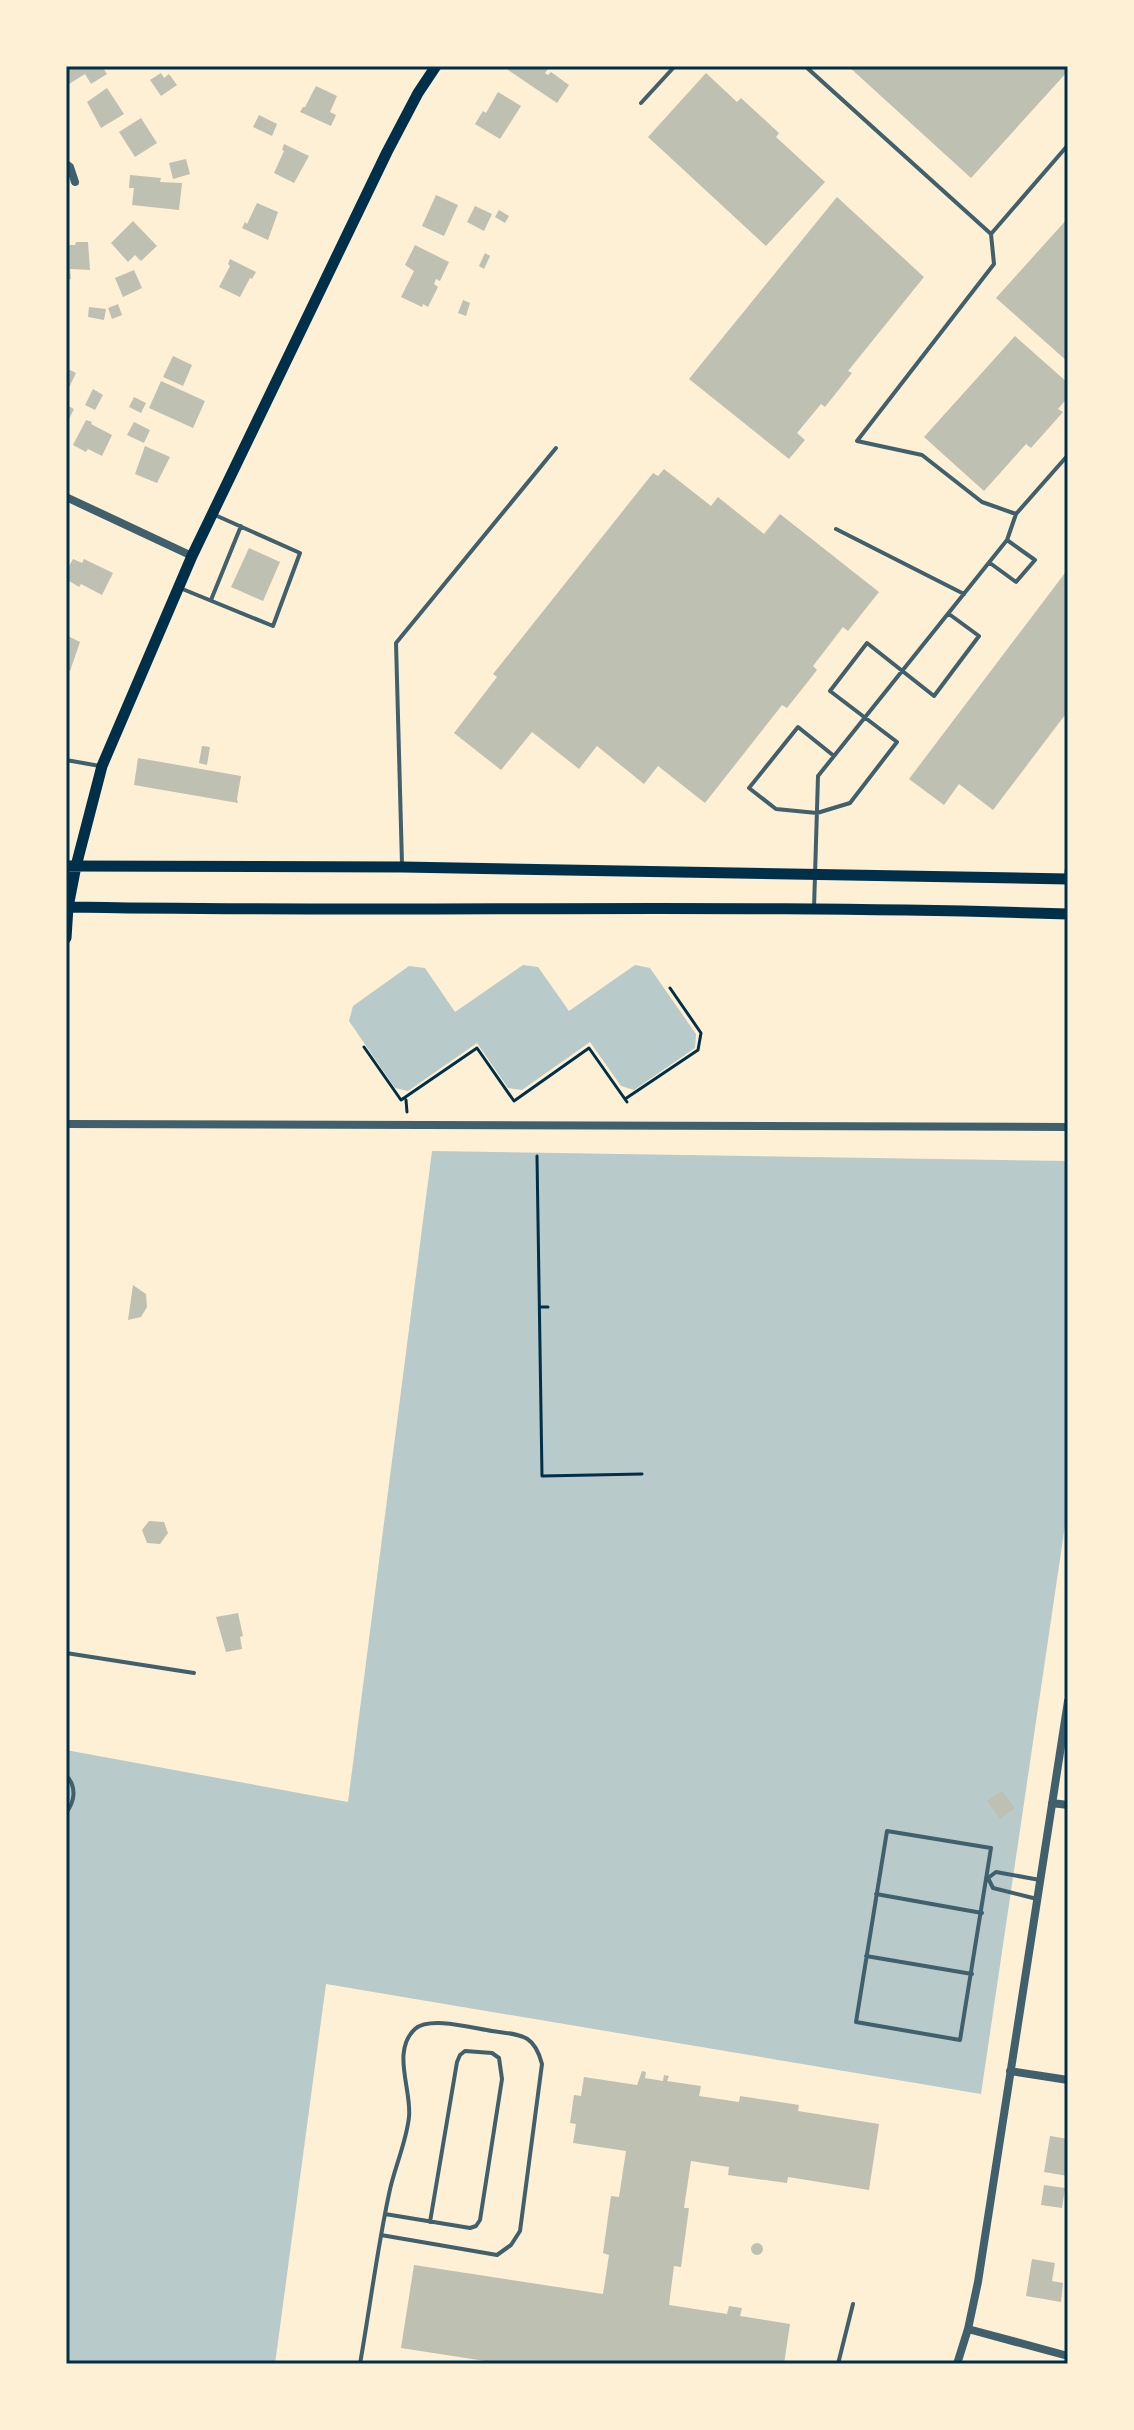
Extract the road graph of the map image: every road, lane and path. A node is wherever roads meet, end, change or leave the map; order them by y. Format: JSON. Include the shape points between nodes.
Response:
{"nodes":[{"id":1,"x":436,"y":66,"type":"edge"},
{"id":2,"x":675,"y":66,"type":"edge"},
{"id":3,"x":805,"y":66,"type":"edge"},
{"id":4,"x":641,"y":103,"type":"dead end"},
{"id":5,"x":1068,"y":145,"type":"edge"},
{"id":6,"x":66,"y":164,"type":"edge"},
{"id":7,"x":75,"y":182,"type":"dead end"},
{"id":8,"x":991,"y":234,"type":"junction"},
{"id":9,"x":556,"y":448,"type":"dead end"},
{"id":10,"x":1068,"y":455,"type":"edge"},
{"id":11,"x":66,"y":497,"type":"edge"},
{"id":12,"x":213,"y":514,"type":"junction"},
{"id":13,"x":1016,"y":514,"type":"junction"},
{"id":14,"x":241,"y":526,"type":"junction"},
{"id":15,"x":836,"y":529,"type":"dead end"},
{"id":16,"x":1007,"y":540,"type":"junction"},
{"id":17,"x":192,"y":556,"type":"junction"},
{"id":18,"x":990,"y":563,"type":"junction"},
{"id":19,"x":178,"y":587,"type":"junction"},
{"id":20,"x":964,"y":594,"type":"junction"},
{"id":21,"x":211,"y":600,"type":"junction"},
{"id":22,"x":949,"y":614,"type":"junction"},
{"id":23,"x":902,"y":671,"type":"junction"},
{"id":24,"x":865,"y":718,"type":"junction"},
{"id":25,"x":834,"y":756,"type":"junction"},
{"id":26,"x":66,"y":760,"type":"edge"},
{"id":27,"x":102,"y":766,"type":"junction"},
{"id":28,"x":817,"y":813,"type":"junction"},
{"id":29,"x":1068,"y":861,"type":"edge"},
{"id":30,"x":71,"y":866,"type":"edge"},
{"id":31,"x":403,"y":867,"type":"junction"},
{"id":32,"x":815,"y":875,"type":"junction"},
{"id":33,"x":1067,"y":878,"type":"edge"},
{"id":34,"x":67,"y":907,"type":"edge"},
{"id":35,"x":814,"y":908,"type":"junction"},
{"id":36,"x":1068,"y":914,"type":"edge"},
{"id":37,"x":66,"y":938,"type":"edge"},
{"id":38,"x":670,"y":988,"type":"dead end"},
{"id":39,"x":364,"y":1047,"type":"dead end"},
{"id":40,"x":406,"y":1100,"type":"dead end"},
{"id":41,"x":516,"y":1101,"type":"dead end"},
{"id":42,"x":627,"y":1101,"type":"junction"},
{"id":43,"x":407,"y":1110,"type":"dead end"},
{"id":44,"x":515,"y":1110,"type":"dead end"},
{"id":45,"x":629,"y":1110,"type":"dead end"},
{"id":46,"x":66,"y":1124,"type":"edge"},
{"id":47,"x":1068,"y":1127,"type":"edge"},
{"id":48,"x":537,"y":1156,"type":"dead end"},
{"id":49,"x":538,"y":1226,"type":"junction"},
{"id":50,"x":545,"y":1226,"type":"dead end"},
{"id":51,"x":540,"y":1307,"type":"junction"},
{"id":52,"x":548,"y":1307,"type":"dead end"},
{"id":53,"x":642,"y":1474,"type":"dead end"},
{"id":54,"x":66,"y":1653,"type":"edge"},
{"id":55,"x":194,"y":1673,"type":"dead end"},
{"id":56,"x":1068,"y":1701,"type":"edge"},
{"id":57,"x":66,"y":1775,"type":"edge"},
{"id":58,"x":1052,"y":1803,"type":"junction"},
{"id":59,"x":1068,"y":1805,"type":"edge"},
{"id":60,"x":66,"y":1813,"type":"edge"},
{"id":61,"x":988,"y":1878,"type":"junction"},
{"id":62,"x":1040,"y":1880,"type":"junction"},
{"id":63,"x":876,"y":1894,"type":"junction"},
{"id":64,"x":1037,"y":1899,"type":"junction"},
{"id":65,"x":982,"y":1913,"type":"junction"},
{"id":66,"x":866,"y":1956,"type":"junction"},
{"id":67,"x":972,"y":1974,"type":"junction"},
{"id":68,"x":1010,"y":2071,"type":"junction"},
{"id":69,"x":1068,"y":2080,"type":"edge"},
{"id":70,"x":385,"y":2214,"type":"junction"},
{"id":71,"x":430,"y":2222,"type":"junction"},
{"id":72,"x":381,"y":2235,"type":"junction"},
{"id":73,"x":853,"y":2304,"type":"dead end"},
{"id":74,"x":968,"y":2329,"type":"junction"},
{"id":75,"x":1068,"y":2356,"type":"edge"},
{"id":76,"x":360,"y":2364,"type":"edge"},
{"id":77,"x":838,"y":2364,"type":"edge"},
{"id":78,"x":957,"y":2364,"type":"edge"}],
"edges":[{"from":1,"to":12,"type":"main road","via":[[387,152]]},
{"from":2,"to":4,"type":"lane"},
{"from":3,"to":8,"type":"lane"},
{"from":5,"to":8,"type":"lane"},
{"from":6,"to":7,"type":"street"},
{"from":8,"to":13,"type":"lane","via":[[994,264],[857,441],[922,455],[982,502]]},
{"from":9,"to":31,"type":"lane","via":[[396,643]]},
{"from":10,"to":13,"type":"lane"},
{"from":11,"to":17,"type":"street"},
{"from":12,"to":14,"type":"lane"},
{"from":12,"to":17,"type":"main road"},
{"from":13,"to":16,"type":"lane"},
{"from":14,"to":21,"type":"lane"},
{"from":14,"to":21,"type":"lane","via":[[300,553],[273,626]]},
{"from":15,"to":20,"type":"lane"},
{"from":16,"to":18,"type":"lane"},
{"from":16,"to":18,"type":"lane","via":[[1035,560],[1016,582]]},
{"from":17,"to":19,"type":"main road"},
{"from":18,"to":20,"type":"lane"},
{"from":19,"to":21,"type":"lane"},
{"from":19,"to":27,"type":"main road"},
{"from":20,"to":22,"type":"lane"},
{"from":22,"to":23,"type":"lane"},
{"from":22,"to":23,"type":"lane","via":[[979,636],[934,696]]},
{"from":23,"to":24,"type":"lane"},
{"from":23,"to":24,"type":"lane","via":[[867,643],[830,691]]},
{"from":24,"to":25,"type":"lane"},
{"from":24,"to":28,"type":"lane","via":[[897,742],[850,803]]},
{"from":25,"to":28,"type":"lane","via":[[818,776]]},
{"from":25,"to":28,"type":"lane","via":[[798,727],[749,788],[776,809]]},
{"from":26,"to":27,"type":"lane"},
{"from":27,"to":30,"type":"main road"},
{"from":28,"to":32,"type":"lane"},
{"from":29,"to":33,"type":"lane"},
{"from":30,"to":31,"type":"main road"},
{"from":30,"to":34,"type":"main road"},
{"from":31,"to":32,"type":"main road"},
{"from":32,"to":33,"type":"main road"},
{"from":32,"to":35,"type":"lane"},
{"from":34,"to":35,"type":"main road"},
{"from":34,"to":37,"type":"main road"},
{"from":35,"to":36,"type":"main road"},
{"from":38,"to":42,"type":"path","via":[[701,1033],[698,1050]]},
{"from":39,"to":42,"type":"path","via":[[401,1100],[477,1048],[514,1101],[589,1048]]},
{"from":40,"to":43,"type":"path"},
{"from":41,"to":44,"type":"path"},
{"from":42,"to":45,"type":"path"},
{"from":46,"to":47,"type":"street"},
{"from":48,"to":49,"type":"path"},
{"from":49,"to":50,"type":"path"},
{"from":49,"to":51,"type":"path"},
{"from":51,"to":52,"type":"path"},
{"from":51,"to":53,"type":"path","via":[[542,1476]]},
{"from":54,"to":55,"type":"lane"},
{"from":56,"to":58,"type":"street"},
{"from":57,"to":60,"type":"lane","via":[[74,1794]]},
{"from":58,"to":59,"type":"street"},
{"from":58,"to":62,"type":"street"},
{"from":61,"to":62,"type":"lane","via":[[996,1872]]},
{"from":61,"to":63,"type":"lane","via":[[991,1848],[887,1831]]},
{"from":61,"to":64,"type":"lane","via":[[993,1888]]},
{"from":61,"to":65,"type":"lane"},
{"from":62,"to":64,"type":"street"},
{"from":63,"to":65,"type":"lane"},
{"from":63,"to":66,"type":"lane"},
{"from":64,"to":68,"type":"street"},
{"from":65,"to":67,"type":"lane"},
{"from":66,"to":67,"type":"lane"},
{"from":66,"to":67,"type":"lane","via":[[856,2022],[960,2040]]},
{"from":68,"to":69,"type":"street"},
{"from":68,"to":74,"type":"street"},
{"from":70,"to":71,"type":"lane"},
{"from":70,"to":72,"type":"lane"},
{"from":70,"to":72,"type":"lane","via":[[406,2139],[410,2106],[403,2053],[412,2032],[429,2022],[524,2036],[538,2048],[542,2064],[520,2231],[511,2245],[497,2255]]},
{"from":71,"to":71,"type":"lane","via":[[470,2228],[480,2220],[502,2079],[499,2058],[492,2053],[465,2051],[457,2062]]},
{"from":72,"to":76,"type":"lane"},
{"from":73,"to":77,"type":"lane"},
{"from":74,"to":75,"type":"street"},
{"from":74,"to":78,"type":"street"}]}
